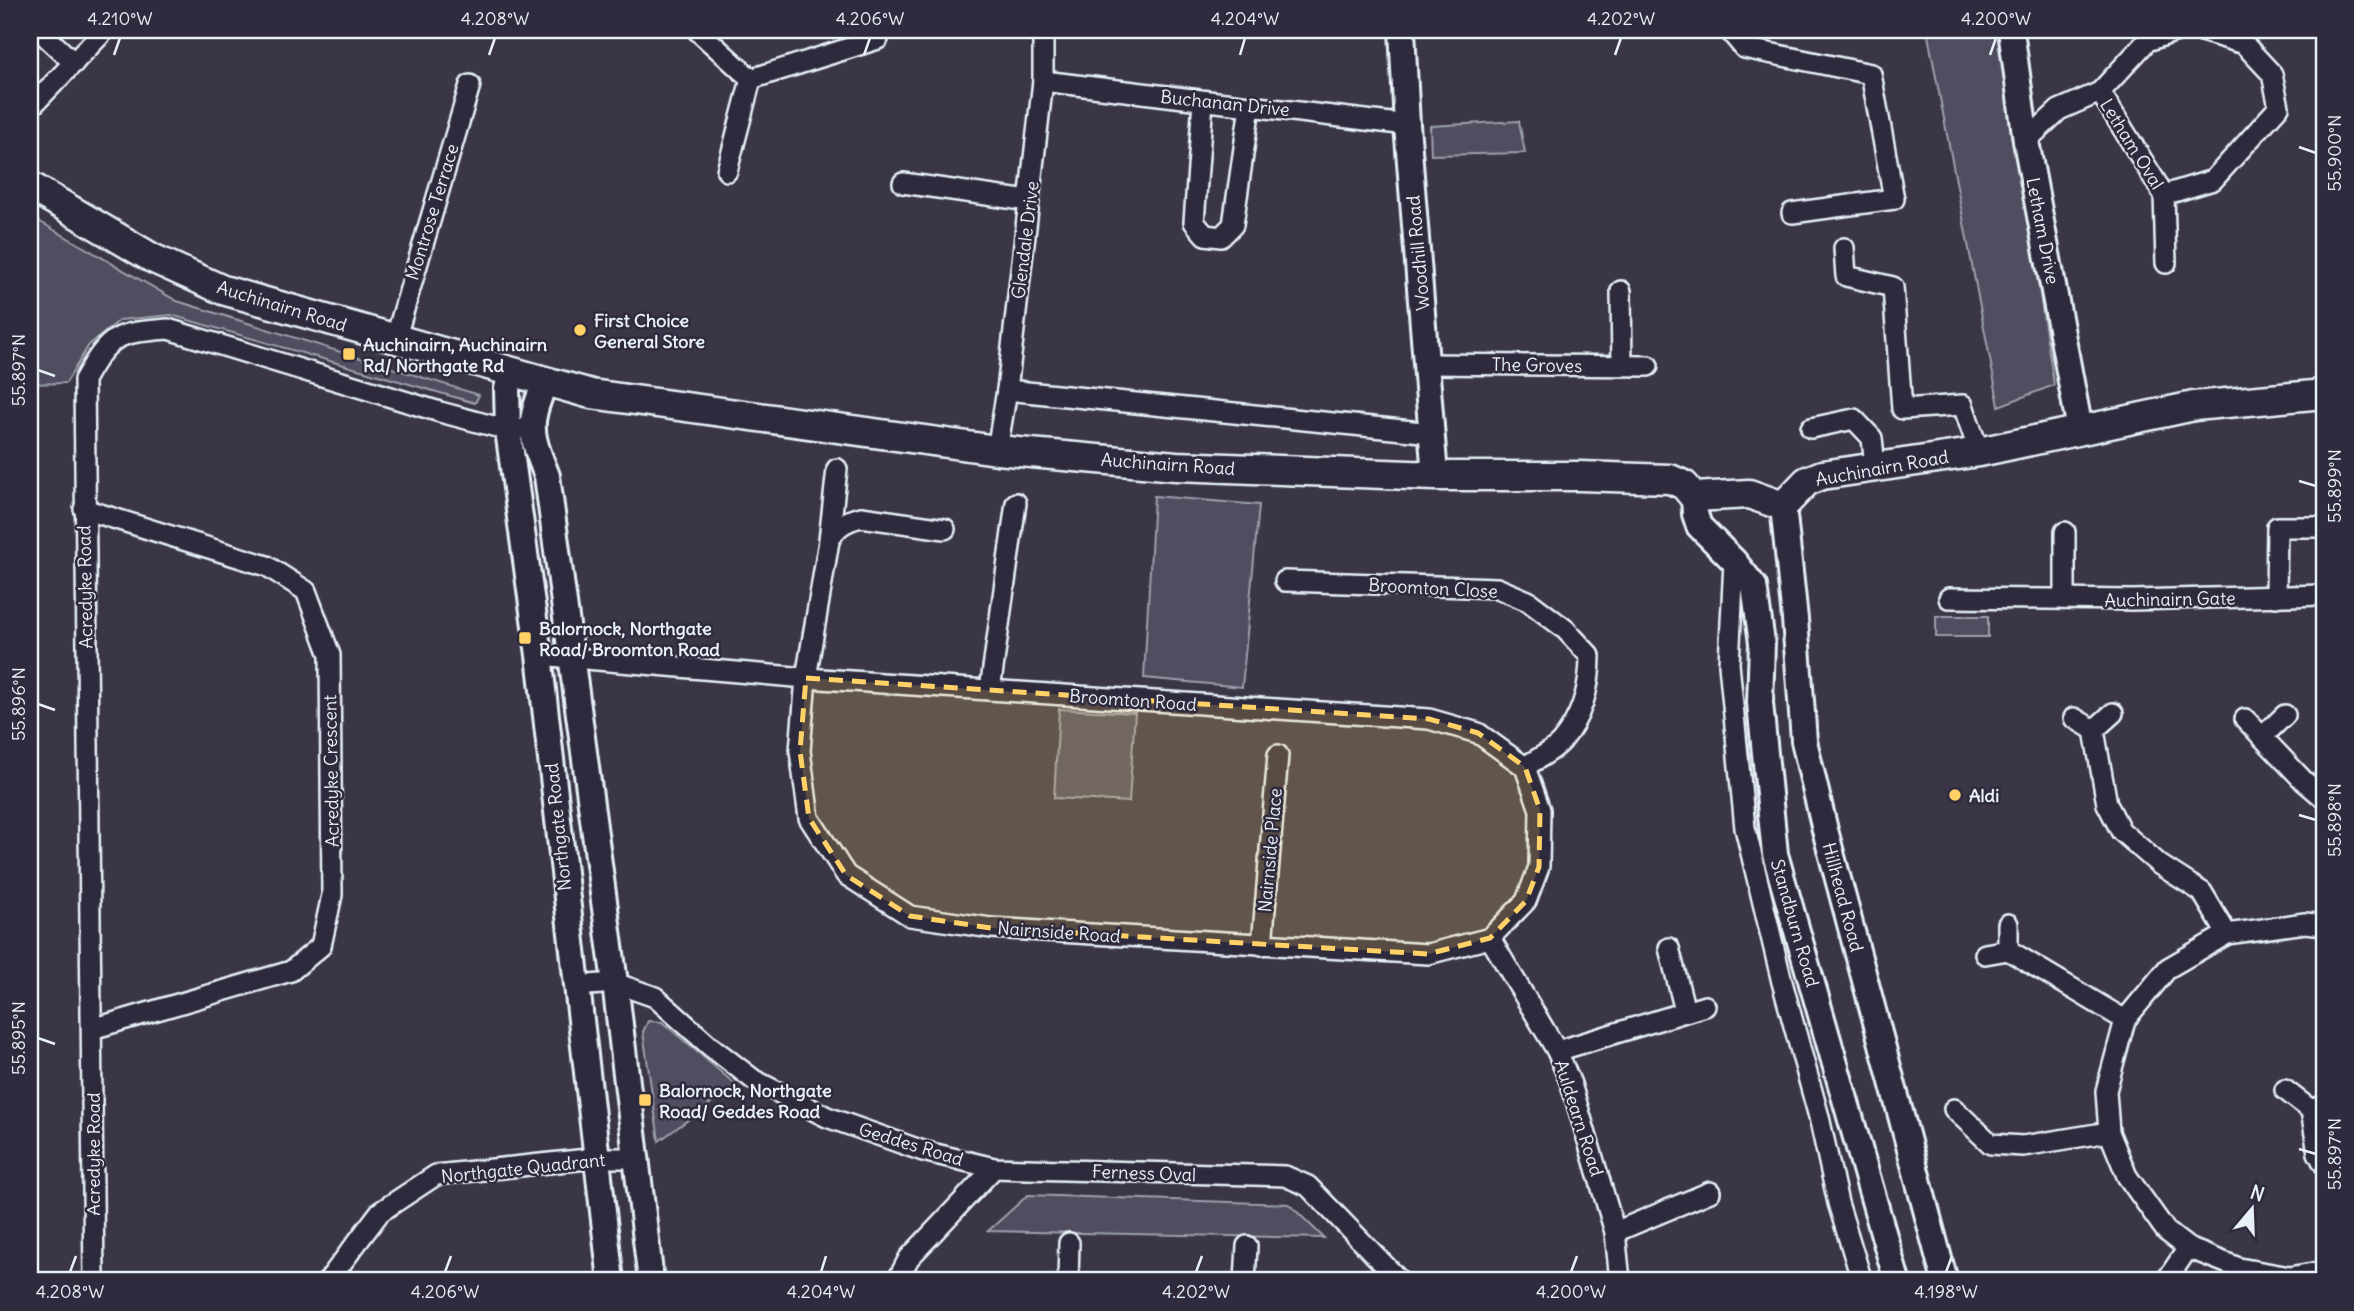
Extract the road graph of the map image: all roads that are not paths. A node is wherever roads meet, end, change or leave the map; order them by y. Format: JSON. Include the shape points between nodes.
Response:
{"nodes":[{"id":1,"x":39,"y":30,"type":"edge"},
{"id":2,"x":105,"y":30,"type":"edge"},
{"id":3,"x":697,"y":30,"type":"edge"},
{"id":4,"x":1043,"y":30,"type":"edge"},
{"id":5,"x":1402,"y":30,"type":"edge"},
{"id":6,"x":1729,"y":30,"type":"edge"},
{"id":7,"x":2011,"y":30,"type":"edge"},
{"id":8,"x":2180,"y":30,"type":"edge"},
{"id":9,"x":2198,"y":30,"type":"edge"},
{"id":10,"x":2142,"y":35,"type":"edge"},
{"id":11,"x":878,"y":39,"type":"dead end"},
{"id":12,"x":74,"y":63,"type":"junction"},
{"id":13,"x":751,"y":79,"type":"junction"},
{"id":14,"x":1044,"y":81,"type":"junction"},
{"id":15,"x":470,"y":85,"type":"dead end"},
{"id":16,"x":2100,"y":92,"type":"junction"},
{"id":17,"x":1203,"y":101,"type":"junction"},
{"id":18,"x":1250,"y":106,"type":"junction"},
{"id":19,"x":30,"y":108,"type":"edge"},
{"id":20,"x":1407,"y":125,"type":"junction"},
{"id":21,"x":2025,"y":141,"type":"junction"},
{"id":22,"x":727,"y":171,"type":"dead end"},
{"id":23,"x":903,"y":183,"type":"dead end"},
{"id":24,"x":30,"y":186,"type":"edge"},
{"id":25,"x":2164,"y":195,"type":"junction"},
{"id":26,"x":1029,"y":201,"type":"junction"},
{"id":27,"x":1792,"y":213,"type":"dead end"},
{"id":28,"x":1844,"y":248,"type":"dead end"},
{"id":29,"x":2165,"y":263,"type":"dead end"},
{"id":30,"x":1621,"y":290,"type":"dead end"},
{"id":31,"x":394,"y":340,"type":"junction"},
{"id":32,"x":1427,"y":364,"type":"junction"},
{"id":33,"x":1622,"y":366,"type":"junction"},
{"id":34,"x":1648,"y":366,"type":"dead end"},
{"id":35,"x":511,"y":373,"type":"junction"},
{"id":36,"x":545,"y":382,"type":"junction"},
{"id":37,"x":1007,"y":390,"type":"junction"},
{"id":38,"x":2324,"y":394,"type":"edge"},
{"id":39,"x":1811,"y":428,"type":"dead end"},
{"id":40,"x":520,"y":429,"type":"junction"},
{"id":41,"x":2080,"y":430,"type":"junction"},
{"id":42,"x":1432,"y":433,"type":"junction"},
{"id":43,"x":997,"y":450,"type":"junction"},
{"id":44,"x":1979,"y":452,"type":"junction"},
{"id":45,"x":1875,"y":467,"type":"junction"},
{"id":46,"x":837,"y":469,"type":"dead end"},
{"id":47,"x":1435,"y":476,"type":"junction"},
{"id":48,"x":1694,"y":497,"type":"junction"},
{"id":49,"x":1016,"y":503,"type":"dead end"},
{"id":50,"x":1783,"y":506,"type":"junction"},
{"id":51,"x":84,"y":509,"type":"junction"},
{"id":52,"x":2324,"y":527,"type":"edge"},
{"id":53,"x":945,"y":529,"type":"dead end"},
{"id":54,"x":2065,"y":532,"type":"dead end"},
{"id":55,"x":829,"y":541,"type":"junction"},
{"id":56,"x":1734,"y":561,"type":"junction"},
{"id":57,"x":1285,"y":581,"type":"dead end"},
{"id":58,"x":2324,"y":595,"type":"edge"},
{"id":59,"x":2276,"y":597,"type":"junction"},
{"id":60,"x":1949,"y":598,"type":"dead end"},
{"id":61,"x":2065,"y":599,"type":"junction"},
{"id":62,"x":539,"y":655,"type":"junction"},
{"id":63,"x":571,"y":659,"type":"junction"},
{"id":64,"x":806,"y":678,"type":"junction"},
{"id":65,"x":989,"y":690,"type":"junction"},
{"id":66,"x":2113,"y":713,"type":"dead end"},
{"id":67,"x":2285,"y":715,"type":"dead end"},
{"id":68,"x":2074,"y":718,"type":"dead end"},
{"id":69,"x":2245,"y":719,"type":"dead end"},
{"id":70,"x":2094,"y":730,"type":"junction"},
{"id":71,"x":2262,"y":737,"type":"junction"},
{"id":72,"x":1278,"y":755,"type":"dead end"},
{"id":73,"x":1525,"y":766,"type":"junction"},
{"id":74,"x":2324,"y":798,"type":"edge"},
{"id":75,"x":2008,"y":924,"type":"dead end"},
{"id":76,"x":2324,"y":925,"type":"edge"},
{"id":77,"x":2227,"y":934,"type":"junction"},
{"id":78,"x":1490,"y":938,"type":"junction"},
{"id":79,"x":1262,"y":945,"type":"junction"},
{"id":80,"x":1669,"y":948,"type":"dead end"},
{"id":81,"x":2008,"y":950,"type":"junction"},
{"id":82,"x":1985,"y":954,"type":"dead end"},
{"id":83,"x":615,"y":983,"type":"junction"},
{"id":84,"x":576,"y":986,"type":"junction"},
{"id":85,"x":1705,"y":1006,"type":"dead end"},
{"id":86,"x":1685,"y":1011,"type":"junction"},
{"id":87,"x":2125,"y":1020,"type":"junction"},
{"id":88,"x":92,"y":1029,"type":"junction"},
{"id":89,"x":1557,"y":1051,"type":"junction"},
{"id":90,"x":2285,"y":1090,"type":"dead end"},
{"id":91,"x":2318,"y":1108,"type":"edge"},
{"id":92,"x":1954,"y":1109,"type":"dead end"},
{"id":93,"x":2109,"y":1132,"type":"junction"},
{"id":94,"x":597,"y":1158,"type":"junction"},
{"id":95,"x":637,"y":1158,"type":"junction"},
{"id":96,"x":2324,"y":1164,"type":"edge"},
{"id":97,"x":995,"y":1168,"type":"junction"},
{"id":98,"x":1710,"y":1192,"type":"dead end"},
{"id":99,"x":1615,"y":1232,"type":"junction"},
{"id":100,"x":1069,"y":1243,"type":"dead end"},
{"id":101,"x":1247,"y":1246,"type":"dead end"},
{"id":102,"x":2188,"y":1248,"type":"junction"},
{"id":103,"x":2324,"y":1271,"type":"edge"},
{"id":104,"x":2290,"y":1279,"type":"edge"},
{"id":105,"x":94,"y":1281,"type":"edge"},
{"id":106,"x":328,"y":1281,"type":"edge"},
{"id":107,"x":611,"y":1281,"type":"edge"},
{"id":108,"x":650,"y":1281,"type":"edge"},
{"id":109,"x":897,"y":1281,"type":"edge"},
{"id":110,"x":1068,"y":1281,"type":"edge"},
{"id":111,"x":1245,"y":1281,"type":"edge"},
{"id":112,"x":1400,"y":1281,"type":"edge"},
{"id":113,"x":1620,"y":1281,"type":"edge"},
{"id":114,"x":1862,"y":1281,"type":"edge"},
{"id":115,"x":1897,"y":1281,"type":"edge"},
{"id":116,"x":1945,"y":1281,"type":"edge"},
{"id":117,"x":2166,"y":1281,"type":"edge"}],
"edges":[{"from":1,"to":12,"type":"street"},
{"from":2,"to":12,"type":"street"},
{"from":3,"to":13,"type":"street"},
{"from":4,"to":14,"type":"street","name":"Glendale Drive"},
{"from":5,"to":20,"type":"street","name":"Woodhill Road"},
{"from":6,"to":27,"type":"street","via":[[1744,48],[1871,74],[1894,199]]},
{"from":7,"to":21,"type":"street","name":"Letham Drive"},
{"from":8,"to":10,"type":"street","name":"Letham Oval"},
{"from":9,"to":25,"type":"street","name":"Letham Oval","via":[[2244,44],[2272,75],[2278,107],[2213,180]]},
{"from":10,"to":16,"type":"street","name":"Letham Oval"},
{"from":11,"to":13,"type":"street"},
{"from":12,"to":19,"type":"street"},
{"from":13,"to":22,"type":"street"},
{"from":14,"to":17,"type":"street","name":"Buchanan Drive"},
{"from":14,"to":26,"type":"street","name":"Glendale Drive"},
{"from":15,"to":31,"type":"street","name":"Montrose Terrace"},
{"from":16,"to":21,"type":"street","name":"Letham Oval","via":[[2059,110]]},
{"from":16,"to":25,"type":"street","name":"Letham Oval"},
{"from":17,"to":18,"type":"street","name":"Buchanan Drive"},
{"from":17,"to":18,"type":"street","via":[[1194,222],[1205,235],[1221,237],[1233,225]]},
{"from":18,"to":20,"type":"street","name":"Buchanan Drive"},
{"from":20,"to":32,"type":"street","name":"Woodhill Road"},
{"from":21,"to":41,"type":"street","name":"Letham Drive"},
{"from":23,"to":26,"type":"street"},
{"from":24,"to":31,"type":"main road","name":"Auchinairn Road","via":[[152,258],[223,290]]},
{"from":25,"to":29,"type":"street","name":"Letham Oval"},
{"from":26,"to":37,"type":"street","name":"Glendale Drive"},
{"from":28,"to":44,"type":"street","via":[[1846,276],[1893,286],[1902,409],[1963,405]]},
{"from":30,"to":33,"type":"street"},
{"from":31,"to":35,"type":"main road","name":"Auchinairn Road"},
{"from":32,"to":33,"type":"street","name":"The Groves"},
{"from":32,"to":42,"type":"street","name":"Woodhill Road"},
{"from":33,"to":34,"type":"street","name":"The Groves"},
{"from":35,"to":36,"type":"main road","name":"Auchinairn Road"},
{"from":35,"to":40,"type":"street","name":"Northgate Road","via":[[507,389]]},
{"from":36,"to":40,"type":"street","name":"Northgate Road","via":[[534,413]]},
{"from":36,"to":43,"type":"main road","name":"Auchinairn Road","via":[[590,394]]},
{"from":37,"to":42,"type":"street"},
{"from":37,"to":43,"type":"street","name":"Glendale Drive"},
{"from":38,"to":41,"type":"main road","name":"Auchinairn Road","via":[[2194,406]]},
{"from":39,"to":45,"type":"street","via":[[1854,419],[1872,438]]},
{"from":40,"to":51,"type":"street","name":"Acredyke Road","via":[[440,412],[168,329],[125,333],[100,352],[84,380]]},
{"from":40,"to":62,"type":"street","name":"Northgate Road"},
{"from":40,"to":63,"type":"street","name":"Northgate Road","via":[[536,447],[547,476]]},
{"from":41,"to":44,"type":"main road","name":"Auchinairn Road"},
{"from":42,"to":47,"type":"street","name":"Woodhill Road"},
{"from":43,"to":47,"type":"main road","name":"Auchinairn Road","via":[[1176,467]]},
{"from":44,"to":45,"type":"main road","name":"Auchinairn Road"},
{"from":45,"to":50,"type":"main road","name":"Auchinairn Road","via":[[1807,481]]},
{"from":46,"to":55,"type":"street","name":"Nairnside Road"},
{"from":47,"to":48,"type":"main road","name":"Auchinairn Road","via":[[1670,479],[1684,485]]},
{"from":48,"to":50,"type":"main road","via":[[1749,494]]},
{"from":48,"to":56,"type":"street","name":"Standburn Road","via":[[1699,526]]},
{"from":49,"to":65,"type":"street"},
{"from":50,"to":116,"type":"street","name":"Hillhead Road","via":[[1804,741]]},
{"from":51,"to":88,"type":"street","name":"Acredyke Road"},
{"from":51,"to":88,"type":"street","name":"Acredyke Crescent","via":[[267,566],[306,591],[330,655],[332,895],[321,946],[292,971]]},
{"from":52,"to":59,"type":"street","via":[[2277,527]]},
{"from":53,"to":55,"type":"street","via":[[861,517],[847,520]]},
{"from":54,"to":61,"type":"street"},
{"from":55,"to":64,"type":"street","name":"Nairnside Road"},
{"from":56,"to":114,"type":"street","name":"Standburn Road","via":[[1729,664],[1745,828],[1838,1203]]},
{"from":56,"to":115,"type":"street","name":"Standburn Road","via":[[1754,586],[1759,620],[1760,703],[1775,855]]},
{"from":57,"to":73,"type":"street","name":"Broomton Close","via":[[1497,588],[1528,601],[1565,629],[1590,656],[1590,680],[1581,710],[1560,743]]},
{"from":58,"to":59,"type":"street","name":"Auchinairn Gate"},
{"from":59,"to":61,"type":"street","name":"Auchinairn Gate"},
{"from":60,"to":61,"type":"street","name":"Auchinairn Gate"},
{"from":62,"to":63,"type":"street","name":"Broomton Road"},
{"from":62,"to":84,"type":"street","name":"Northgate Road"},
{"from":63,"to":64,"type":"street","name":"Broomton Road"},
{"from":63,"to":83,"type":"street","name":"Northgate Road"},
{"from":64,"to":65,"type":"street","name":"Broomton Road"},
{"from":64,"to":79,"type":"street","name":"Nairnside Road","via":[[800,751],[809,818],[846,875],[910,916],[991,928]]},
{"from":65,"to":73,"type":"street","name":"Broomton Road","via":[[1429,719],[1478,733]]},
{"from":66,"to":70,"type":"street"},
{"from":67,"to":71,"type":"street"},
{"from":68,"to":70,"type":"street"},
{"from":69,"to":71,"type":"street"},
{"from":70,"to":77,"type":"street","via":[[2107,804],[2121,831],[2160,865],[2202,892]]},
{"from":71,"to":74,"type":"street"},
{"from":72,"to":79,"type":"street","name":"Nairnside Place"},
{"from":73,"to":78,"type":"street","via":[[1540,810],[1539,867],[1526,901]]},
{"from":75,"to":81,"type":"street"},
{"from":76,"to":77,"type":"street","via":[[2305,923]]},
{"from":77,"to":87,"type":"street","via":[[2168,968]]},
{"from":78,"to":79,"type":"street","name":"Nairnside Road","via":[[1428,954]]},
{"from":78,"to":89,"type":"street","name":"Auldearn Road"},
{"from":80,"to":86,"type":"street"},
{"from":81,"to":82,"type":"street"},
{"from":81,"to":87,"type":"street"},
{"from":83,"to":84,"type":"street","name":"Geddes Road"},
{"from":83,"to":95,"type":"street","name":"Northgate Road"},
{"from":83,"to":97,"type":"street","name":"Geddes Road","via":[[655,997],[754,1080],[827,1117],[923,1151]]},
{"from":84,"to":94,"type":"street","name":"Northgate Road"},
{"from":85,"to":86,"type":"street"},
{"from":86,"to":89,"type":"street"},
{"from":87,"to":93,"type":"street","via":[[2106,1091]]},
{"from":88,"to":105,"type":"street","name":"Acredyke Road"},
{"from":89,"to":99,"type":"street","name":"Auldearn Road"},
{"from":90,"to":91,"type":"street"},
{"from":91,"to":96,"type":"street","via":[[2318,1153]]},
{"from":92,"to":93,"type":"street","via":[[1991,1144],[2023,1146]]},
{"from":93,"to":102,"type":"street","via":[[2127,1176],[2146,1205],[2166,1231]]},
{"from":94,"to":95,"type":"street","name":"Northgate Quadrant"},
{"from":94,"to":106,"type":"street","name":"Northgate Quadrant","via":[[436,1175],[380,1212]]},
{"from":94,"to":107,"type":"street","name":"Northgate Road"},
{"from":95,"to":108,"type":"street","name":"Northgate Road"},
{"from":97,"to":109,"type":"street","via":[[909,1258]]},
{"from":97,"to":112,"type":"street","name":"Ferness Oval","via":[[1284,1176],[1308,1186]]},
{"from":98,"to":99,"type":"street"},
{"from":99,"to":113,"type":"street","name":"Auldearn Road"},
{"from":100,"to":110,"type":"street"},
{"from":101,"to":111,"type":"street"},
{"from":102,"to":104,"type":"street","via":[[2239,1268]]},
{"from":102,"to":117,"type":"street"},
{"from":103,"to":104,"type":"street"}]}
